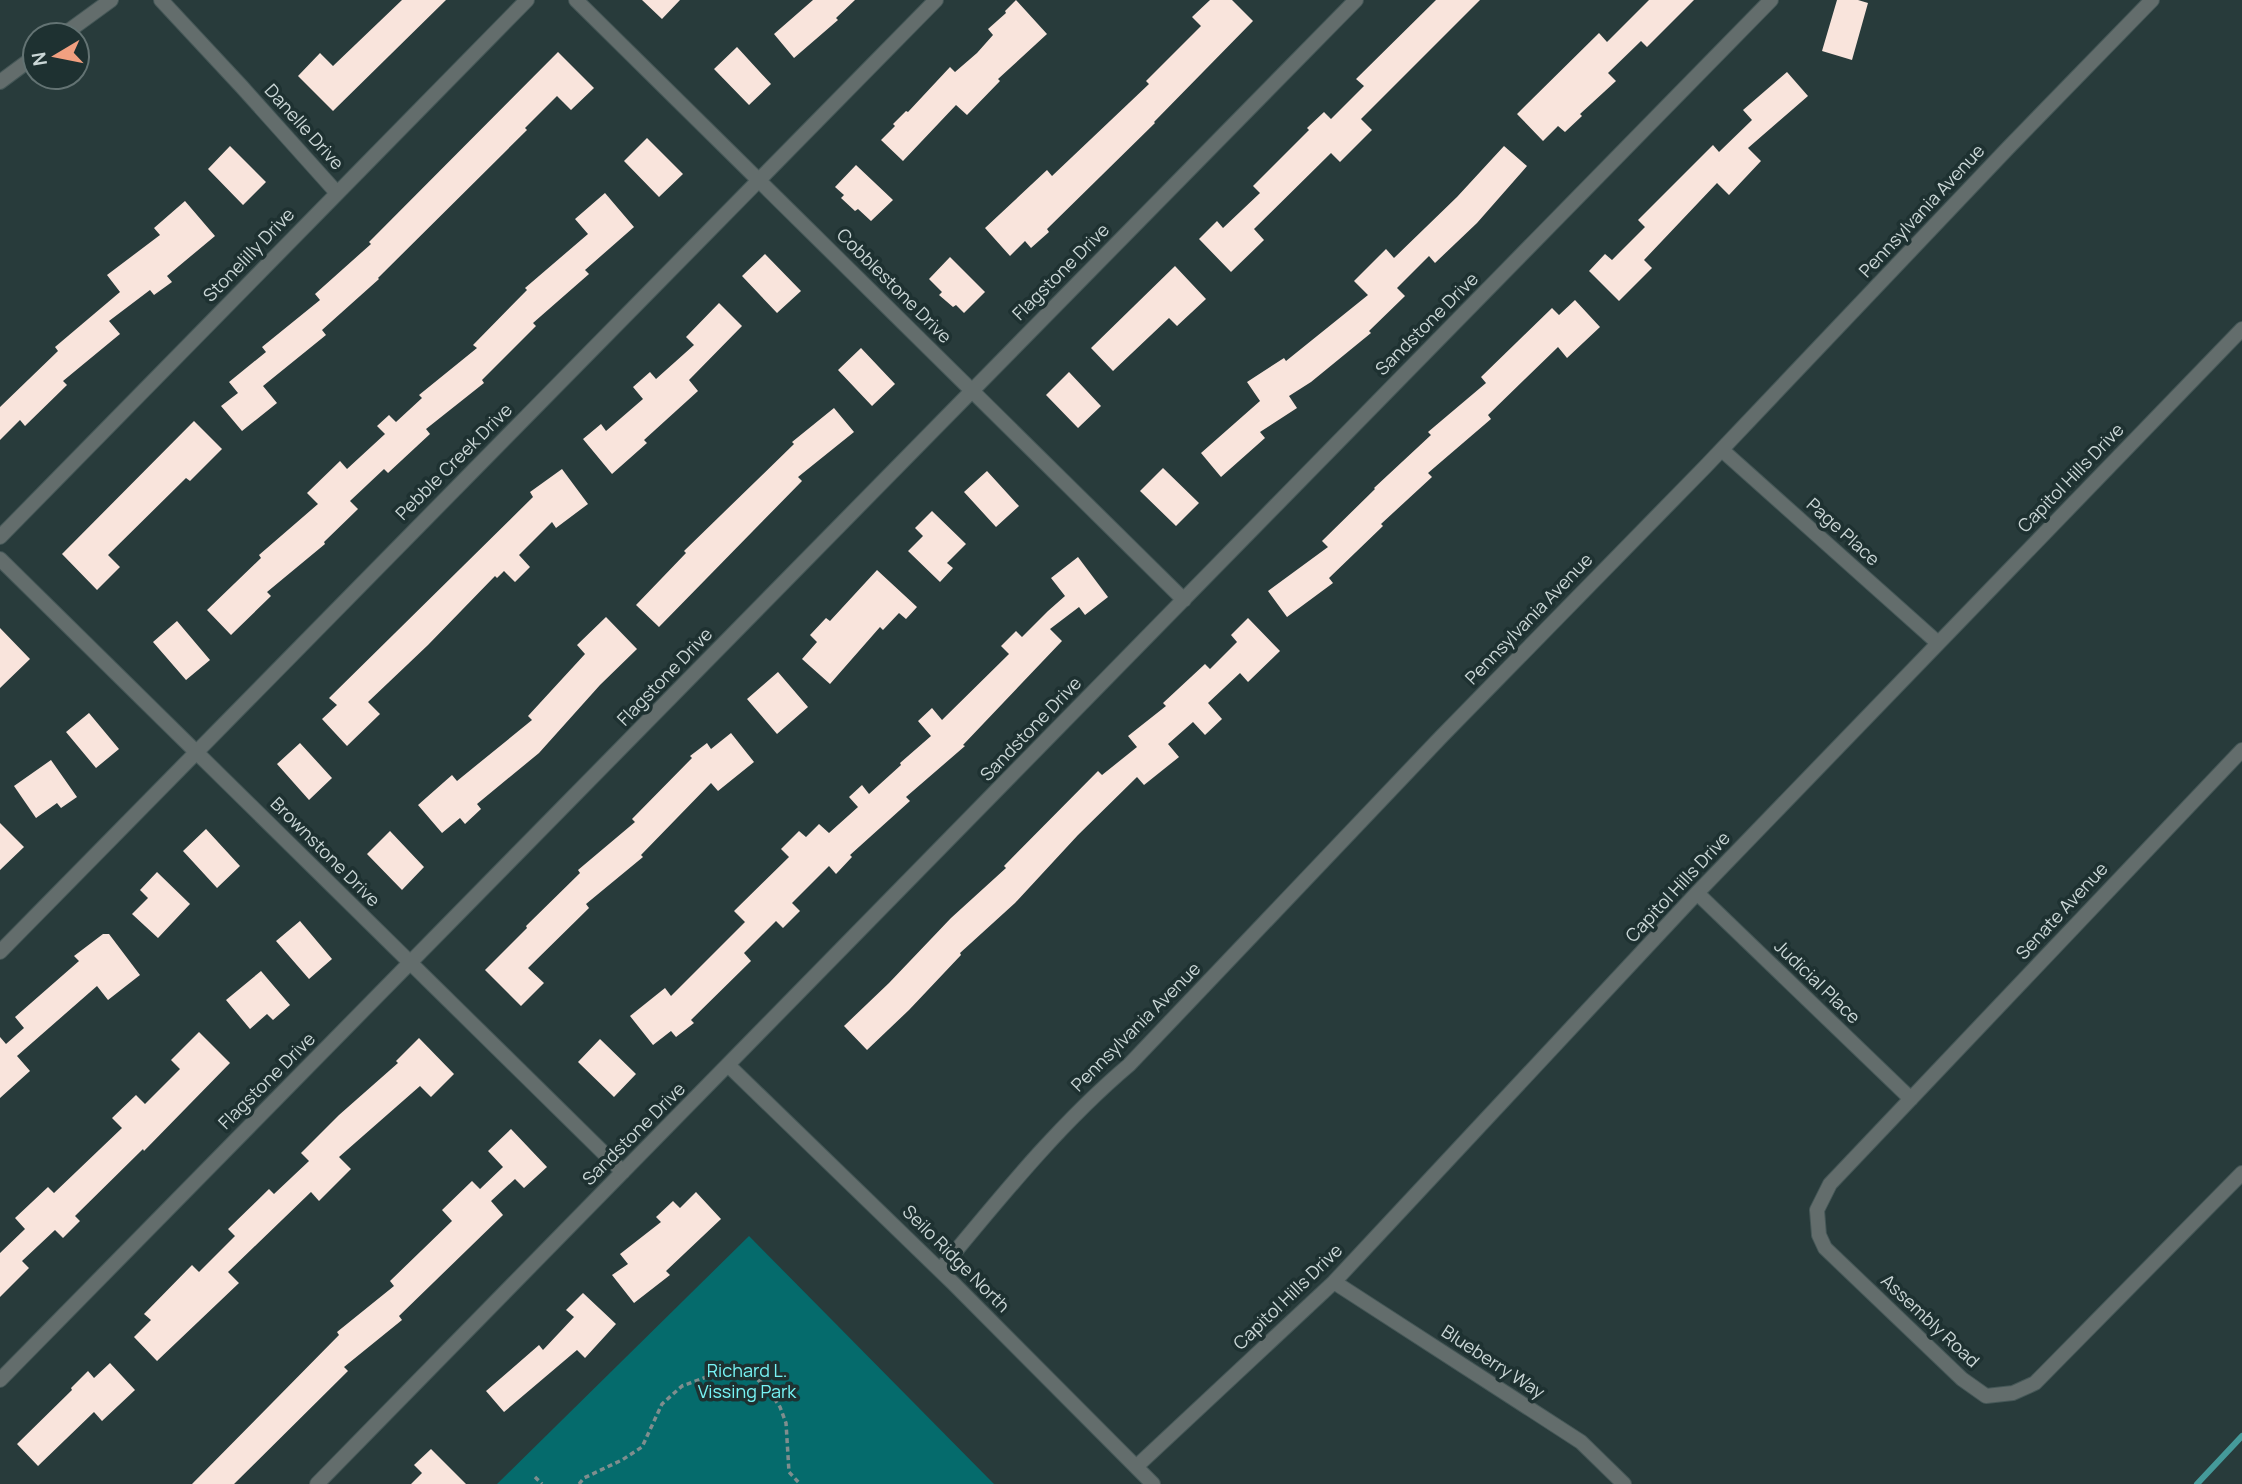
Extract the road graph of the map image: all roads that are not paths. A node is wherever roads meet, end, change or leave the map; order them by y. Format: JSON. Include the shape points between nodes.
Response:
{"nodes":[{"id":1,"x":111,"y":0,"type":"edge"},
{"id":2,"x":161,"y":0,"type":"edge"},
{"id":3,"x":527,"y":0,"type":"edge"},
{"id":4,"x":576,"y":0,"type":"edge"},
{"id":5,"x":936,"y":0,"type":"edge"},
{"id":6,"x":1356,"y":0,"type":"edge"},
{"id":7,"x":1771,"y":0,"type":"edge"},
{"id":8,"x":2152,"y":0,"type":"edge"},
{"id":9,"x":82,"y":21,"type":"edge"},
{"id":10,"x":21,"y":66,"type":"edge"},
{"id":11,"x":0,"y":82,"type":"edge"},
{"id":12,"x":758,"y":181,"type":"junction"},
{"id":13,"x":337,"y":193,"type":"junction"},
{"id":14,"x":2242,"y":329,"type":"edge"},
{"id":15,"x":972,"y":391,"type":"junction"},
{"id":16,"x":1722,"y":450,"type":"junction"},
{"id":17,"x":0,"y":537,"type":"edge"},
{"id":18,"x":0,"y":559,"type":"edge"},
{"id":19,"x":1184,"y":600,"type":"junction"},
{"id":20,"x":1938,"y":643,"type":"junction"},
{"id":21,"x":2242,"y":750,"type":"edge"},
{"id":22,"x":196,"y":752,"type":"junction"},
{"id":23,"x":1697,"y":893,"type":"junction"},
{"id":24,"x":0,"y":952,"type":"edge"},
{"id":25,"x":410,"y":963,"type":"junction"},
{"id":26,"x":729,"y":1065,"type":"junction"},
{"id":27,"x":1911,"y":1099,"type":"junction"},
{"id":28,"x":623,"y":1172,"type":"junction"},
{"id":29,"x":2242,"y":1173,"type":"edge"},
{"id":30,"x":940,"y":1270,"type":"junction"},
{"id":31,"x":1334,"y":1282,"type":"junction"},
{"id":32,"x":0,"y":1380,"type":"edge"},
{"id":33,"x":1137,"y":1466,"type":"junction"},
{"id":34,"x":317,"y":1484,"type":"edge"},
{"id":35,"x":1153,"y":1484,"type":"edge"},
{"id":36,"x":1624,"y":1484,"type":"edge"}],
"edges":[{"from":1,"to":9,"type":"street"},
{"from":2,"to":13,"type":"street","name":"Danelle Drive"},
{"from":3,"to":13,"type":"street","name":"Stonelilly Drive"},
{"from":4,"to":12,"type":"street","name":"Cobblestone Drive"},
{"from":5,"to":12,"type":"street","name":"Pebble Creek Drive"},
{"from":6,"to":15,"type":"street","name":"Flagstone Drive"},
{"from":7,"to":19,"type":"street","name":"Sandstone Drive"},
{"from":8,"to":16,"type":"street","name":"Pennsylvania Avenue"},
{"from":10,"to":11,"type":"street"},
{"from":12,"to":15,"type":"street","name":"Cobblestone Drive"},
{"from":12,"to":22,"type":"street","name":"Pebble Creek Drive"},
{"from":13,"to":17,"type":"street","name":"Stonelilly Drive"},
{"from":14,"to":20,"type":"street","name":"Capitol Hills Drive"},
{"from":15,"to":19,"type":"street","name":"Cobblestone Drive"},
{"from":15,"to":25,"type":"street","name":"Flagstone Drive"},
{"from":16,"to":20,"type":"street","name":"Page Place"},
{"from":16,"to":30,"type":"street","name":"Pennsylvania Avenue","via":[[1129,1065],[1097,1091]]},
{"from":18,"to":22,"type":"street","name":"Brownstone Drive"},
{"from":19,"to":26,"type":"street","name":"Sandstone Drive"},
{"from":20,"to":23,"type":"street","name":"Capitol Hills Drive"},
{"from":21,"to":27,"type":"street","name":"Senate Avenue"},
{"from":22,"to":24,"type":"street","name":"Pebble Creek Drive"},
{"from":22,"to":25,"type":"street","name":"Brownstone Drive"},
{"from":23,"to":27,"type":"street","name":"Judicial Place"},
{"from":23,"to":31,"type":"street","name":"Capitol Hills Drive"},
{"from":25,"to":28,"type":"street","name":"Brownstone Drive"},
{"from":25,"to":32,"type":"street","name":"Flagstone Drive"},
{"from":26,"to":28,"type":"street","name":"Sandstone Drive"},
{"from":26,"to":30,"type":"street","name":"Seilo Ridge North"},
{"from":27,"to":29,"type":"street","name":"Assembly Road","via":[[1830,1184],[1817,1210],[1819,1235],[1825,1248],[1962,1379],[1986,1396],[2013,1393],[2035,1383]]},
{"from":28,"to":34,"type":"street","name":"Sandstone Drive"},
{"from":30,"to":33,"type":"street","name":"Seilo Ridge North"},
{"from":31,"to":33,"type":"street","name":"Capitol Hills Drive"},
{"from":31,"to":36,"type":"street","name":"Blueberry Way","via":[[1581,1442]]},
{"from":33,"to":35,"type":"street","name":"Seilo Ridge North"}]}
